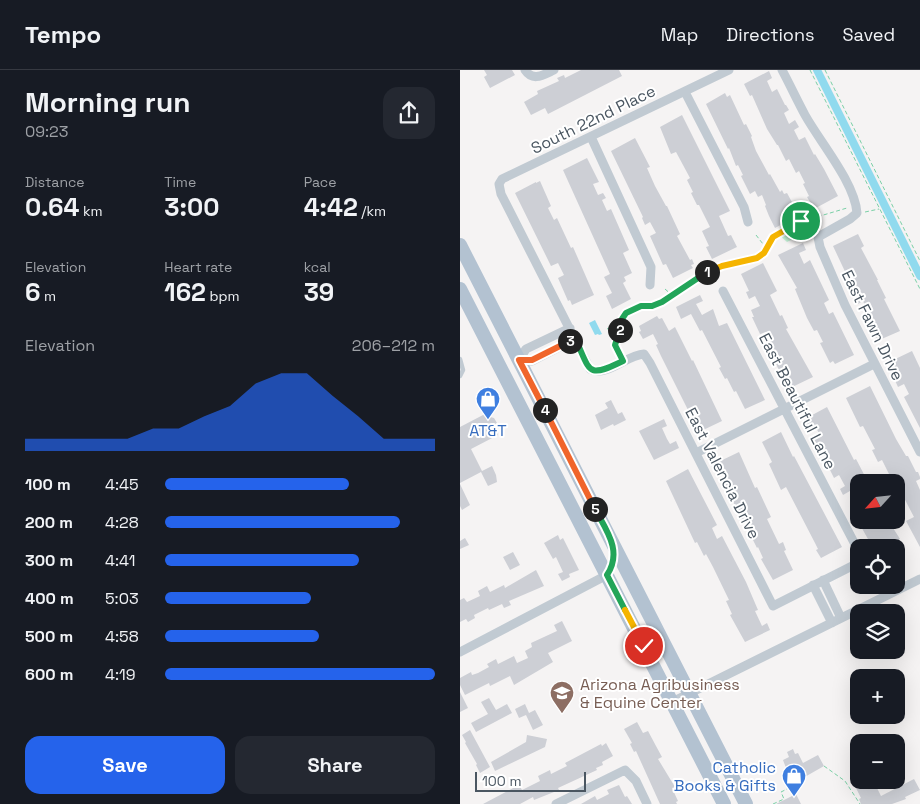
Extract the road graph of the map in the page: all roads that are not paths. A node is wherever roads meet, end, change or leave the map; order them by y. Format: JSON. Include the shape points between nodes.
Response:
{"nodes":[{"id":1,"x":525,"y":70,"type":"edge"},
{"id":2,"x":554,"y":70,"type":"edge"},
{"id":3,"x":730,"y":70,"type":"edge"},
{"id":4,"x":782,"y":70,"type":"edge"},
{"id":5,"x":685,"y":92,"type":"junction"},
{"id":6,"x":591,"y":137,"type":"junction"},
{"id":7,"x":748,"y":222,"type":"dead end"},
{"id":8,"x":460,"y":245,"type":"edge"},
{"id":9,"x":650,"y":285,"type":"dead end"},
{"id":10,"x":460,"y":289,"type":"edge"},
{"id":11,"x":724,"y":291,"type":"dead end"},
{"id":12,"x":570,"y":328,"type":"junction"},
{"id":13,"x":575,"y":338,"type":"junction"},
{"id":14,"x":544,"y":340,"type":"junction"},
{"id":15,"x":550,"y":351,"type":"junction"},
{"id":16,"x":460,"y":359,"type":"edge"},
{"id":17,"x":519,"y":360,"type":"junction"},
{"id":18,"x":874,"y":364,"type":"junction"},
{"id":19,"x":501,"y":369,"type":"junction"},
{"id":20,"x":460,"y":376,"type":"edge"},
{"id":21,"x":784,"y":408,"type":"junction"},
{"id":22,"x":920,"y":452,"type":"edge"},
{"id":23,"x":696,"y":453,"type":"junction"},
{"id":24,"x":577,"y":472,"type":"junction"},
{"id":25,"x":559,"y":481,"type":"junction"},
{"id":26,"x":852,"y":539,"type":"edge"},
{"id":27,"x":614,"y":546,"type":"junction"},
{"id":28,"x":850,"y":567,"type":"edge"},
{"id":29,"x":607,"y":575,"type":"junction"},
{"id":30,"x":920,"y":579,"type":"edge"},
{"id":31,"x":822,"y":580,"type":"junction"},
{"id":32,"x":813,"y":585,"type":"junction"},
{"id":33,"x":841,"y":618,"type":"junction"},
{"id":34,"x":832,"y":622,"type":"junction"},
{"id":35,"x":666,"y":646,"type":"junction"},
{"id":36,"x":460,"y":652,"type":"edge"},
{"id":37,"x":689,"y":693,"type":"junction"},
{"id":38,"x":672,"y":702,"type":"junction"},
{"id":39,"x":562,"y":803,"type":"edge"},
{"id":40,"x":648,"y":804,"type":"edge"},
{"id":41,"x":724,"y":804,"type":"edge"},
{"id":42,"x":746,"y":804,"type":"edge"}],
"edges":[{"from":1,"to":2,"type":"street","via":[[534,77]]},
{"from":3,"to":5,"type":"street","name":"South 22nd Place"},
{"from":4,"to":18,"type":"street","name":"East Fawn Drive","via":[[857,204],[857,214],[818,237],[845,305]]},
{"from":5,"to":6,"type":"street","name":"South 22nd Place"},
{"from":5,"to":7,"type":"street","via":[[744,208]]},
{"from":6,"to":9,"type":"street","via":[[651,267]]},
{"from":6,"to":12,"type":"street","name":"South 22nd Place","via":[[502,179],[499,184],[501,194]]},
{"from":8,"to":17,"type":"main road"},
{"from":10,"to":19,"type":"main road"},
{"from":11,"to":21,"type":"street","name":"East Beautiful Lane"},
{"from":12,"to":13,"type":"street"},
{"from":12,"to":14,"type":"street"},
{"from":13,"to":15,"type":"street"},
{"from":13,"to":23,"type":"street","name":"East Valencia Drive","via":[[590,369],[596,372],[636,354],[644,354]]},
{"from":14,"to":15,"type":"lane"},
{"from":14,"to":17,"type":"street","via":[[526,349]]},
{"from":15,"to":17,"type":"street","via":[[532,360]]},
{"from":16,"to":20,"type":"lane","via":[[463,370]]},
{"from":17,"to":19,"type":"main road"},
{"from":17,"to":24,"type":"main road"},
{"from":18,"to":21,"type":"street"},
{"from":18,"to":22,"type":"street","name":"East Fawn Drive"},
{"from":19,"to":25,"type":"main road"},
{"from":21,"to":23,"type":"street"},
{"from":21,"to":26,"type":"street","name":"East Beautiful Lane"},
{"from":23,"to":32,"type":"street","name":"East Valencia Drive","via":[[773,606]]},
{"from":24,"to":25,"type":"main road"},
{"from":24,"to":27,"type":"main road"},
{"from":25,"to":29,"type":"main road"},
{"from":27,"to":29,"type":"main road","via":[[612,566]]},
{"from":27,"to":35,"type":"main road"},
{"from":28,"to":31,"type":"street"},
{"from":29,"to":35,"type":"main road","via":[[622,582],[648,628]]},
{"from":29,"to":36,"type":"street"},
{"from":29,"to":38,"type":"main road"},
{"from":30,"to":33,"type":"street"},
{"from":31,"to":32,"type":"street"},
{"from":31,"to":33,"type":"street"},
{"from":32,"to":34,"type":"street"},
{"from":33,"to":34,"type":"street"},
{"from":34,"to":37,"type":"street"},
{"from":35,"to":37,"type":"main road"},
{"from":37,"to":38,"type":"street"},
{"from":37,"to":42,"type":"main road"},
{"from":38,"to":41,"type":"main road"},
{"from":39,"to":40,"type":"street","via":[[626,770]]}]}
